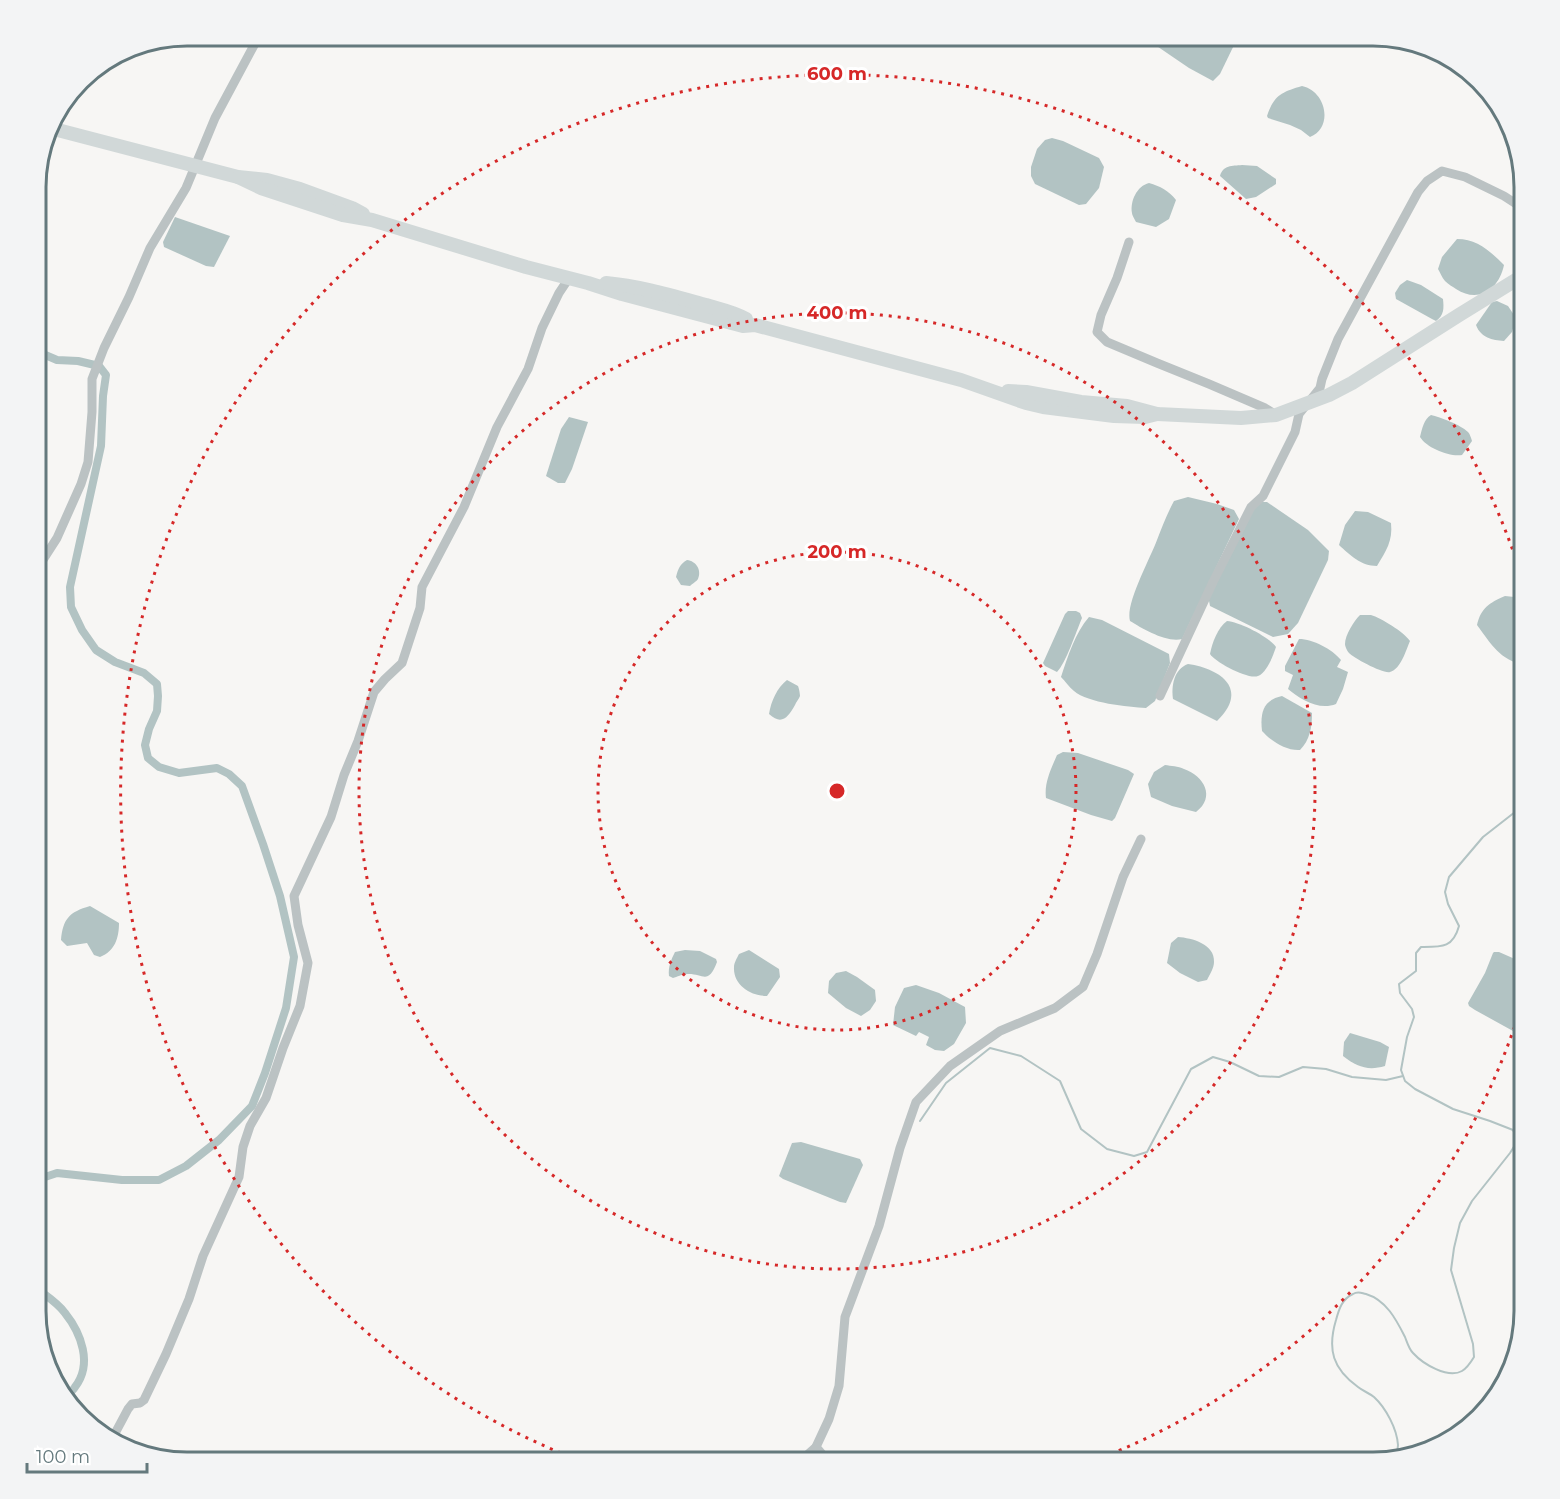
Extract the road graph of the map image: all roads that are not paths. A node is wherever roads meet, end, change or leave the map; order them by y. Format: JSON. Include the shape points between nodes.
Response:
{"nodes":[{"id":1,"x":253,"y":47,"type":"edge"},
{"id":2,"x":59,"y":129,"type":"edge"},
{"id":3,"x":196,"y":166,"type":"junction"},
{"id":4,"x":1513,"y":202,"type":"edge"},
{"id":5,"x":1129,"y":242,"type":"dead end"},
{"id":6,"x":569,"y":278,"type":"junction"},
{"id":7,"x":1513,"y":282,"type":"edge"},
{"id":8,"x":1309,"y":403,"type":"junction"},
{"id":9,"x":1276,"y":415,"type":"junction"},
{"id":10,"x":47,"y":554,"type":"edge"},
{"id":11,"x":1160,"y":696,"type":"dead end"},
{"id":12,"x":1142,"y":839,"type":"dead end"},
{"id":13,"x":115,"y":1433,"type":"edge"},
{"id":14,"x":816,"y":1447,"type":"junction"},
{"id":15,"x":810,"y":1452,"type":"edge"},
{"id":16,"x":820,"y":1452,"type":"edge"}],
"edges":[{"from":1,"to":3,"type":"street","via":[[215,118]]},
{"from":2,"to":3,"type":"main road"},
{"from":3,"to":6,"type":"main road","via":[[343,215]]},
{"from":3,"to":10,"type":"street","via":[[150,249],[92,379],[88,462]]},
{"from":4,"to":8,"type":"street","via":[[1465,177],[1442,171],[1427,181],[1338,339],[1320,388]]},
{"from":5,"to":9,"type":"street","via":[[1097,332],[1107,342]]},
{"from":6,"to":9,"type":"main road","via":[[639,288],[728,312],[755,325],[905,364],[1044,407],[1134,417]]},
{"from":6,"to":13,"type":"street","via":[[542,328],[528,369],[497,427],[464,507],[422,587],[420,608],[402,663],[374,692],[331,817],[294,896],[308,963],[300,1006],[266,1098],[250,1126],[239,1177],[202,1256],[166,1354],[144,1400],[132,1404]]},
{"from":7,"to":8,"type":"main road","via":[[1352,383]]},
{"from":8,"to":9,"type":"main road"},
{"from":8,"to":11,"type":"street","via":[[1299,414],[1295,432],[1263,496],[1251,507]]},
{"from":12,"to":14,"type":"street","via":[[1123,876],[1083,987],[1055,1008],[1000,1031],[950,1066],[916,1102],[879,1226],[845,1317],[839,1386]]},
{"from":14,"to":15,"type":"street"},
{"from":14,"to":16,"type":"street"}]}
